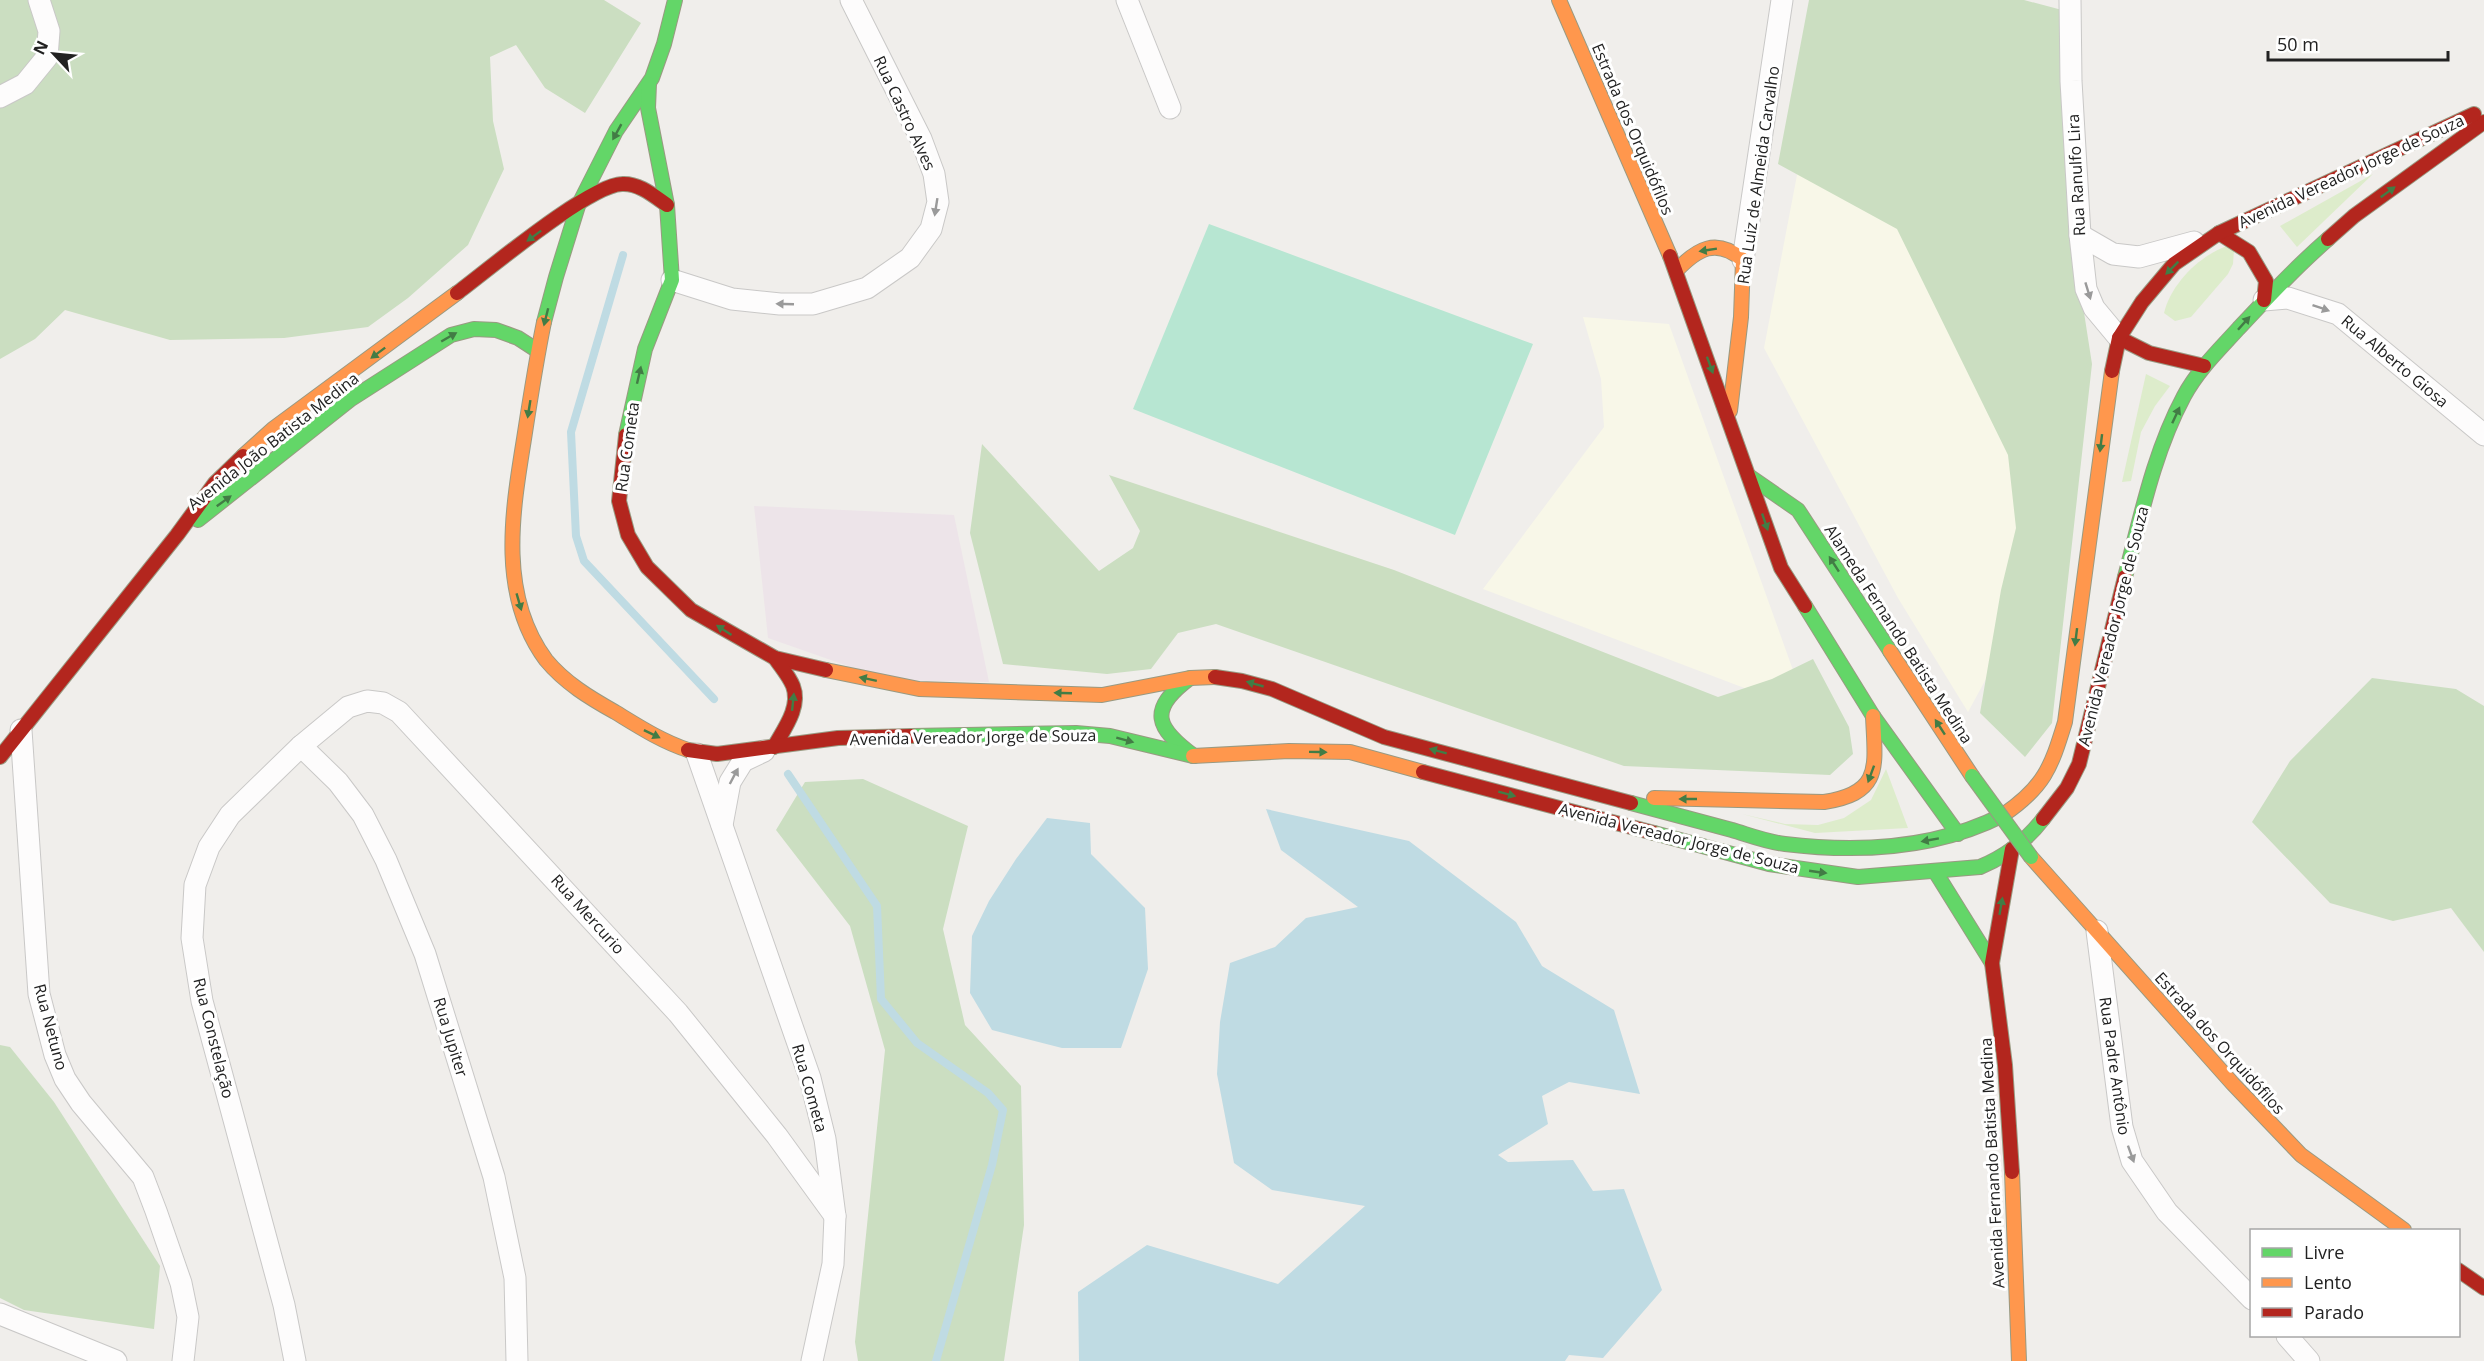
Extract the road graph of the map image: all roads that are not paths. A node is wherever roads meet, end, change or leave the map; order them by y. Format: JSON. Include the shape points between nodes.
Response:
{"nodes":[{"id":1,"x":39,"y":0,"type":"edge"},
{"id":2,"x":852,"y":0,"type":"edge"},
{"id":3,"x":1127,"y":0,"type":"edge"},
{"id":4,"x":1559,"y":0,"type":"edge"},
{"id":5,"x":1782,"y":0,"type":"edge"},
{"id":6,"x":2070,"y":0,"type":"edge"},
{"id":7,"x":674,"y":1,"type":"edge"},
{"id":8,"x":649,"y":84,"type":"junction"},
{"id":9,"x":0,"y":97,"type":"edge"},
{"id":10,"x":1170,"y":108,"type":"dead end"},
{"id":11,"x":2484,"y":109,"type":"edge"},
{"id":12,"x":2484,"y":123,"type":"edge"},
{"id":13,"x":581,"y":201,"type":"junction"},
{"id":14,"x":667,"y":205,"type":"junction"},
{"id":15,"x":2219,"y":233,"type":"junction"},
{"id":16,"x":2080,"y":235,"type":"junction"},
{"id":17,"x":1743,"y":260,"type":"junction"},
{"id":18,"x":1676,"y":271,"type":"junction"},
{"id":19,"x":672,"y":280,"type":"junction"},
{"id":20,"x":2264,"y":300,"type":"junction"},
{"id":21,"x":1690,"y":310,"type":"junction"},
{"id":22,"x":1708,"y":316,"type":"dead end"},
{"id":23,"x":1741,"y":317,"type":"junction"},
{"id":24,"x":1725,"y":322,"type":"dead end"},
{"id":25,"x":2119,"y":338,"type":"junction"},
{"id":26,"x":537,"y":351,"type":"junction"},
{"id":27,"x":2204,"y":366,"type":"junction"},
{"id":28,"x":1730,"y":421,"type":"junction"},
{"id":29,"x":2484,"y":435,"type":"edge"},
{"id":30,"x":1749,"y":476,"type":"junction"},
{"id":31,"x":1798,"y":510,"type":"junction"},
{"id":32,"x":1792,"y":530,"type":"dead end"},
{"id":33,"x":177,"y":535,"type":"junction"},
{"id":34,"x":1787,"y":549,"type":"dead end"},
{"id":35,"x":1781,"y":568,"type":"junction"},
{"id":36,"x":775,"y":658,"type":"junction"},
{"id":37,"x":1190,"y":678,"type":"junction"},
{"id":38,"x":1873,"y":716,"type":"junction"},
{"id":39,"x":21,"y":730,"type":"junction"},
{"id":40,"x":301,"y":746,"type":"junction"},
{"id":41,"x":774,"y":747,"type":"junction"},
{"id":42,"x":697,"y":754,"type":"junction"},
{"id":43,"x":0,"y":757,"type":"edge"},
{"id":44,"x":1196,"y":757,"type":"junction"},
{"id":45,"x":1616,"y":798,"type":"junction"},
{"id":46,"x":722,"y":825,"type":"junction"},
{"id":47,"x":1958,"y":834,"type":"junction"},
{"id":48,"x":2012,"y":849,"type":"junction"},
{"id":49,"x":2031,"y":857,"type":"joint"},
{"id":50,"x":1936,"y":873,"type":"junction"},
{"id":51,"x":2097,"y":931,"type":"junction"},
{"id":52,"x":1992,"y":963,"type":"junction"},
{"id":53,"x":835,"y":1216,"type":"junction"},
{"id":54,"x":2403,"y":1229,"type":"edge"},
{"id":55,"x":2460,"y":1271,"type":"edge"},
{"id":56,"x":2484,"y":1288,"type":"edge"},
{"id":57,"x":2250,"y":1297,"type":"edge"},
{"id":58,"x":0,"y":1314,"type":"edge"},
{"id":59,"x":2289,"y":1337,"type":"edge"},
{"id":60,"x":116,"y":1361,"type":"edge"},
{"id":61,"x":183,"y":1361,"type":"edge"},
{"id":62,"x":295,"y":1361,"type":"edge"},
{"id":63,"x":517,"y":1361,"type":"edge"},
{"id":64,"x":812,"y":1361,"type":"edge"},
{"id":65,"x":2019,"y":1361,"type":"edge"},
{"id":66,"x":2309,"y":1361,"type":"edge"}],
"edges":[{"from":1,"to":9,"type":"street","via":[[49,31],[47,57],[26,84]]},
{"from":2,"to":19,"type":"street","name":"Rua Castro Alves","one_way":true,"via":[[921,139],[934,174],[938,202],[931,230],[910,258],[867,288],[813,304],[732,299]]},
{"from":3,"to":10,"type":"street"},
{"from":4,"to":18,"type":"main road","name":"Estrada dos Orquidófilos"},
{"from":5,"to":17,"type":"street","name":"Rua Luiz de Almeida Carvalho"},
{"from":6,"to":16,"type":"street","name":"Rua Ranulfo Lira"},
{"from":7,"to":8,"type":"main road","name":"Avenida João Batista Medina"},
{"from":8,"to":13,"type":"main road","name":"Avenida João Batista Medina","one_way":true,"via":[[617,129]]},
{"from":8,"to":14,"type":"main road","name":"Avenida João Batista Medina","via":[[648,108]]},
{"from":11,"to":15,"type":"main road","name":"Avenida Vereador Jorge de Souza"},
{"from":20,"to":12,"type":"main road","name":"Avenida Vereador Jorge de Souza","one_way":true,"via":[[2354,216]]},
{"from":13,"to":14,"type":"main road","via":[[618,182],[645,189]]},
{"from":13,"to":26,"type":"main road","name":"Avenida João Batista Medina","one_way":true,"via":[[556,275]]},
{"from":13,"to":33,"type":"main road","name":"Avenida João Batista Medina","one_way":true,"via":[[273,429],[215,483]]},
{"from":14,"to":19,"type":"main road","name":"Rua Cometa"},
{"from":15,"to":16,"type":"street","name":"Avenida Vereador Jorge de Souza","via":[[2180,248],[2139,257],[2112,254]]},
{"from":15,"to":20,"type":"main road","via":[[2249,252],[2266,281]]},
{"from":15,"to":25,"type":"main road","name":"Avenida Vereador Jorge de Souza","one_way":true,"via":[[2174,264],[2142,302]]},
{"from":16,"to":25,"type":"street","name":"Rua Ranulfo Lira","one_way":true,"via":[[2086,289],[2094,308]]},
{"from":17,"to":18,"type":"main road","one_way":true,"via":[[1735,251],[1712,248],[1698,251]]},
{"from":17,"to":23,"type":"main road","name":"Rua Luiz de Almeida Carvalho"},
{"from":18,"to":21,"type":"main road"},
{"from":36,"to":19,"type":"main road","name":"Rua Cometa","one_way":true,"via":[[691,609],[647,567],[628,536],[619,501],[624,446],[645,349]]},
{"from":27,"to":20,"type":"main road","name":"Avenida Vereador Jorge de Souza","one_way":true},
{"from":20,"to":29,"type":"street","name":"Rua Alberto Giosa","one_way":true,"via":[[2288,298],[2338,314]]},
{"from":21,"to":22,"type":"main road"},
{"from":21,"to":28,"type":"main road","one_way":true},
{"from":23,"to":24,"type":"main road"},
{"from":23,"to":28,"type":"main road","name":"Rua Luiz de Almeida Carvalho"},
{"from":25,"to":27,"type":"main road","via":[[2148,353]]},
{"from":25,"to":47,"type":"main road","name":"Avenida Vereador Jorge de Souza","one_way":true,"via":[[2109,385],[2065,722],[2044,776],[2030,795],[2005,814]]},
{"from":33,"to":26,"type":"main road","name":"Avenida João Batista Medina","one_way":true,"via":[[351,399],[451,335],[466,328],[491,329],[510,334]]},
{"from":26,"to":42,"type":"main road","one_way":true,"via":[[514,506],[512,563],[525,622],[537,650],[579,693],[647,732]]},
{"from":48,"to":27,"type":"main road","name":"Avenida Vereador Jorge de Souza","one_way":true,"via":[[2052,809],[2079,764],[2148,486],[2172,421]]},
{"from":28,"to":30,"type":"main road"},
{"from":30,"to":31,"type":"main road","name":"Alameda Fernando Batista Medina"},
{"from":30,"to":35,"type":"main road","one_way":true},
{"from":31,"to":32,"type":"main road"},
{"from":49,"to":31,"type":"main road","name":"Alameda Fernando Batista Medina","one_way":true,"bridge":true,"via":[[1972,776]]},
{"from":33,"to":39,"type":"main road","name":"Avenida João Batista Medina"},
{"from":34,"to":35,"type":"main road"},
{"from":35,"to":38,"type":"main road"},
{"from":37,"to":36,"type":"main road","name":"Avenida Vereador Jorge de Souza","one_way":true,"via":[[1102,695],[919,689]]},
{"from":41,"to":36,"type":"main road","one_way":true,"via":[[794,709],[795,698],[794,687]]},
{"from":37,"to":44,"type":"main road","via":[[1166,700],[1162,714],[1168,735]]},
{"from":45,"to":37,"type":"main road","name":"Avenida Vereador Jorge de Souza","one_way":true,"via":[[1366,731],[1272,689],[1213,677]]},
{"from":38,"to":45,"type":"main road","one_way":true,"via":[[1875,761],[1869,782],[1843,799],[1824,802]]},
{"from":38,"to":47,"type":"main road"},
{"from":39,"to":43,"type":"main road","name":"Avenida João Batista Medina"},
{"from":39,"to":61,"type":"street","name":"Rua Netuno","via":[[39,994],[65,1079],[142,1177],[156,1211],[181,1283],[188,1317]]},
{"from":40,"to":53,"type":"street","name":"Rua Mercurio","via":[[348,707],[367,701],[383,703],[399,712],[678,1013],[777,1136]]},
{"from":40,"to":62,"type":"street","name":"Rua Constelação","via":[[230,814],[209,847],[195,885],[192,938],[202,1001],[284,1305]]},
{"from":40,"to":63,"type":"street","name":"Rua Jupiter","via":[[338,782],[363,815],[425,954],[494,1177],[515,1278]]},
{"from":41,"to":42,"type":"main road"},
{"from":41,"to":44,"type":"main road","name":"Avenida Vereador Jorge de Souza","one_way":true,"via":[[838,738],[1076,733],[1110,736]]},
{"from":46,"to":41,"type":"street","name":"Rua Cometa","one_way":true,"via":[[730,782],[743,761]]},
{"from":42,"to":46,"type":"street","name":"Rua Cometa"},
{"from":44,"to":50,"type":"main road","name":"Avenida Vereador Jorge de Souza","one_way":true,"via":[[1350,752],[1769,864],[1858,877]]},
{"from":47,"to":45,"type":"main road","name":"Avenida Vereador Jorge de Souza","one_way":true,"via":[[1892,846],[1783,844]]},
{"from":46,"to":53,"type":"street","name":"Rua Cometa","via":[[810,1078],[825,1139]]},
{"from":48,"to":50,"type":"main road","name":"Avenida Vereador Jorge de Souza","via":[[1980,867]]},
{"from":52,"to":48,"type":"main road","name":"Avenida Fernando Batista Medina","one_way":true},
{"from":49,"to":51,"type":"main road","name":"Estrada dos Orquidófilos"},
{"from":50,"to":52,"type":"main road","name":"Avenida Fernando Batista Medina"},
{"from":51,"to":54,"type":"main road","name":"Estrada dos Orquidófilos","via":[[2301,1155]]},
{"from":51,"to":57,"type":"street","name":"Rua Padre Antônio","one_way":true,"via":[[2122,1126],[2132,1161],[2167,1212]]},
{"from":52,"to":65,"type":"main road","name":"Avenida Fernando Batista Medina","via":[[2005,1065]]},
{"from":53,"to":64,"type":"street","name":"Rua Cometa","via":[[833,1264]]},
{"from":55,"to":56,"type":"main road"},
{"from":58,"to":60,"type":"street"},
{"from":59,"to":66,"type":"street"}]}
